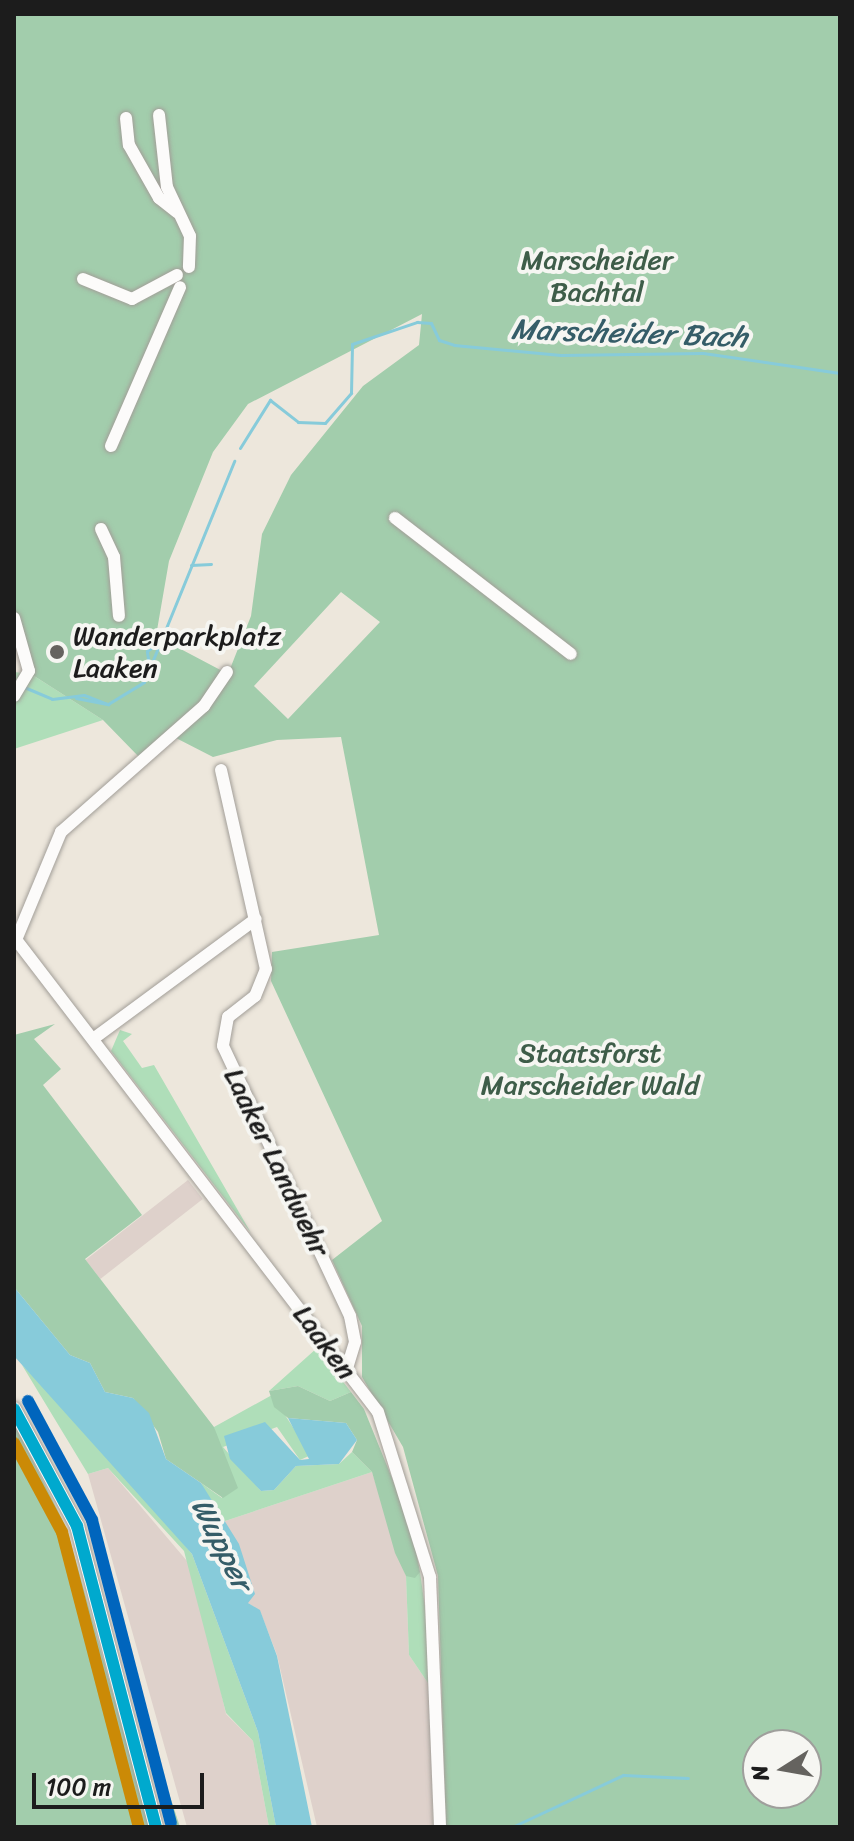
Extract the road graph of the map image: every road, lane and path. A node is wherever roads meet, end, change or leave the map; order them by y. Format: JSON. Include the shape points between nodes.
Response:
{"nodes":[{"id":1,"x":159,"y":115,"type":"dead end"},
{"id":2,"x":126,"y":118,"type":"dead end"},
{"id":3,"x":183,"y":217,"type":"junction"},
{"id":4,"x":189,"y":267,"type":"dead end"},
{"id":5,"x":83,"y":279,"type":"dead end"},
{"id":6,"x":111,"y":446,"type":"dead end"},
{"id":7,"x":395,"y":518,"type":"dead end"},
{"id":8,"x":101,"y":529,"type":"dead end"},
{"id":9,"x":119,"y":616,"type":"dead end"},
{"id":10,"x":14,"y":618,"type":"edge"},
{"id":11,"x":571,"y":654,"type":"dead end"},
{"id":12,"x":227,"y":672,"type":"dead end"},
{"id":13,"x":18,"y":690,"type":"edge"},
{"id":14,"x":221,"y":770,"type":"dead end"},
{"id":15,"x":256,"y":919,"type":"junction"},
{"id":16,"x":15,"y":939,"type":"edge"},
{"id":17,"x":93,"y":1039,"type":"junction"},
{"id":18,"x":347,"y":1369,"type":"junction"},
{"id":19,"x":14,"y":1409,"type":"edge"},
{"id":20,"x":156,"y":1827,"type":"edge"},
{"id":21,"x":440,"y":1827,"type":"edge"}],
"edges":[{"from":1,"to":3,"type":"street","via":[[167,187]]},
{"from":2,"to":3,"type":"street","via":[[129,145],[159,198]]},
{"from":3,"to":4,"type":"street"},
{"from":5,"to":6,"type":"street","via":[[132,299],[178,281]]},
{"from":7,"to":11,"type":"street"},
{"from":8,"to":9,"type":"street","via":[[114,557]]},
{"from":10,"to":13,"type":"street","via":[[29,656]]},
{"from":12,"to":16,"type":"street","via":[[204,706],[61,832]]},
{"from":14,"to":15,"type":"street","name":"Laaker Landwehr"},
{"from":15,"to":17,"type":"street"},
{"from":15,"to":18,"type":"street","name":"Laaker Landwehr","via":[[264,978],[255,996],[228,1017],[223,1046],[350,1316],[355,1342]]},
{"from":16,"to":17,"type":"street","name":"Laaken"},
{"from":17,"to":18,"type":"street","name":"Laaken"},
{"from":18,"to":21,"type":"street","name":"Laaken","via":[[378,1412],[430,1577]]},
{"from":19,"to":20,"type":"main road","via":[[77,1526]]}]}
